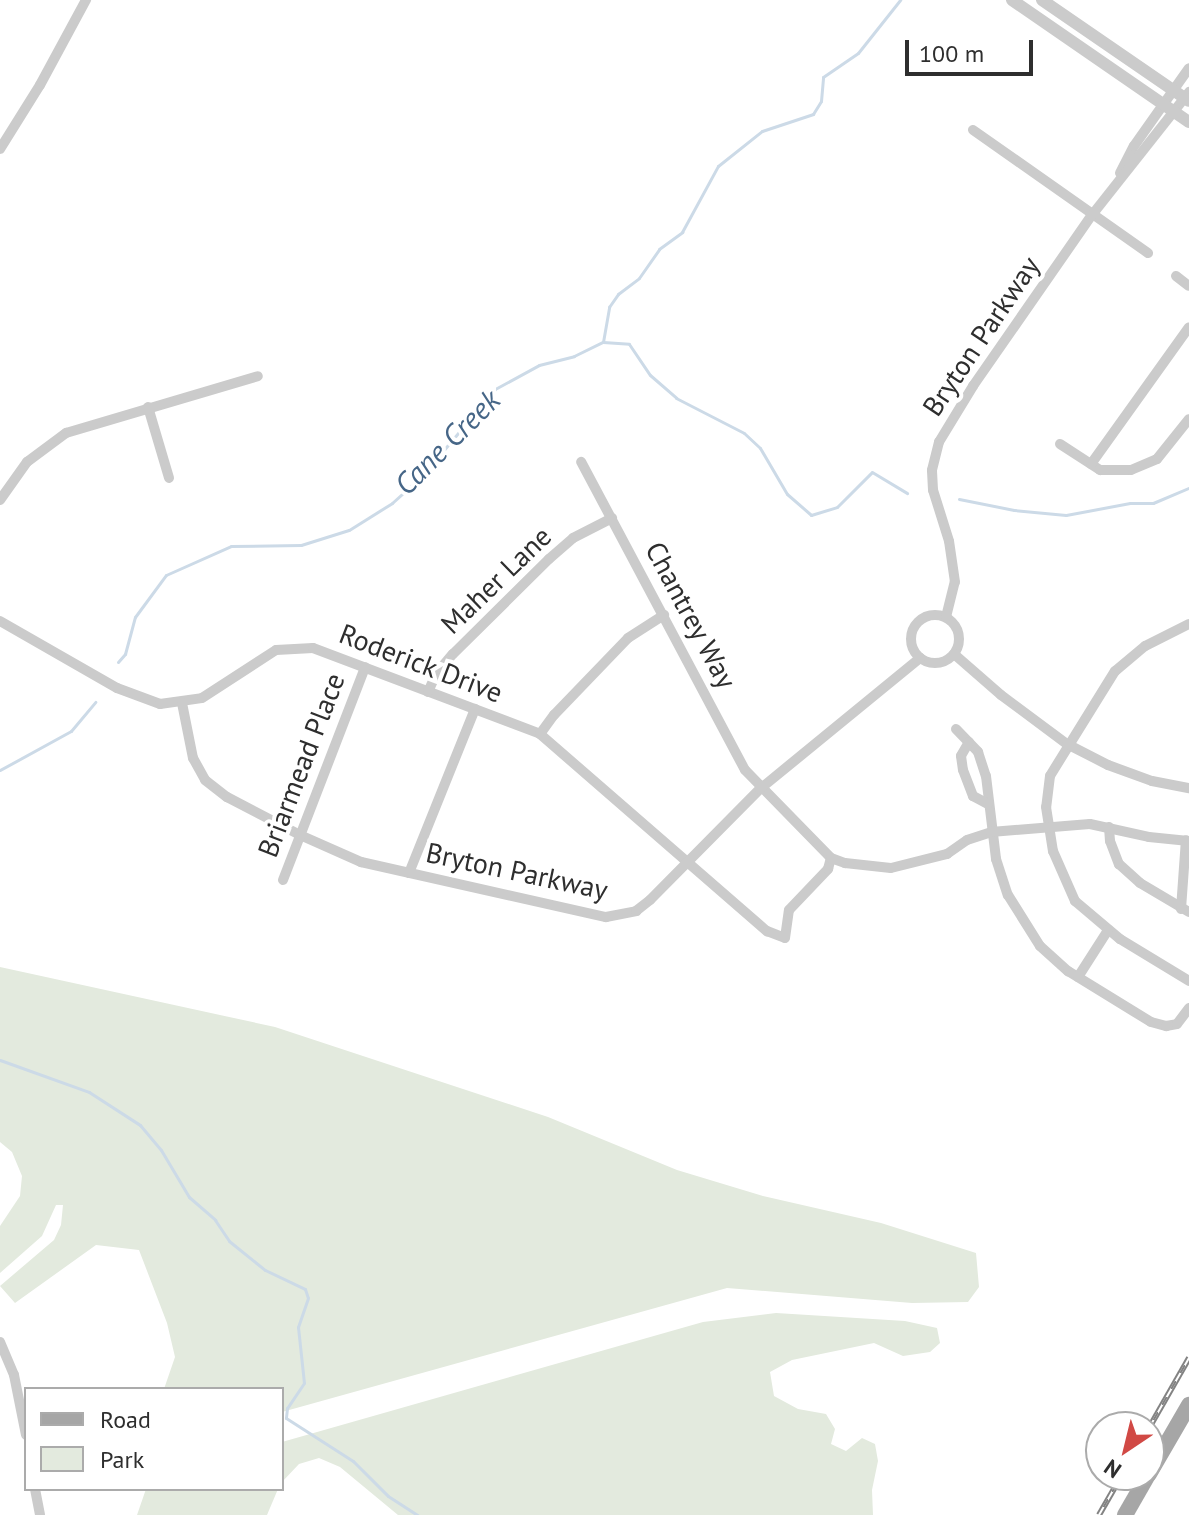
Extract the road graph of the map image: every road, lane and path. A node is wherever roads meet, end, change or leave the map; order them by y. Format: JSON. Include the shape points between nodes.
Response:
{"nodes":[{"id":1,"x":86,"y":0,"type":"edge"},
{"id":2,"x":1012,"y":0,"type":"edge"},
{"id":3,"x":1042,"y":0,"type":"edge"},
{"id":4,"x":1189,"y":68,"type":"edge"},
{"id":5,"x":1172,"y":90,"type":"junction"},
{"id":6,"x":1188,"y":97,"type":"edge"},
{"id":7,"x":1163,"y":104,"type":"junction"},
{"id":8,"x":1174,"y":112,"type":"junction"},
{"id":9,"x":1189,"y":122,"type":"edge"},
{"id":10,"x":973,"y":130,"type":"dead end"},
{"id":11,"x":0,"y":149,"type":"edge"},
{"id":12,"x":1111,"y":189,"type":"junction"},
{"id":13,"x":1092,"y":215,"type":"junction"},
{"id":14,"x":1148,"y":253,"type":"dead end"},
{"id":15,"x":1176,"y":276,"type":"dead end"},
{"id":16,"x":1189,"y":286,"type":"edge"},
{"id":17,"x":1189,"y":327,"type":"edge"},
{"id":18,"x":258,"y":376,"type":"dead end"},
{"id":19,"x":148,"y":407,"type":"junction"},
{"id":20,"x":1187,"y":426,"type":"edge"},
{"id":21,"x":1060,"y":444,"type":"dead end"},
{"id":22,"x":581,"y":462,"type":"dead end"},
{"id":23,"x":1091,"y":464,"type":"junction"},
{"id":24,"x":169,"y":478,"type":"dead end"},
{"id":25,"x":2,"y":493,"type":"edge"},
{"id":26,"x":612,"y":518,"type":"junction"},
{"id":27,"x":664,"y":615,"type":"junction"},
{"id":28,"x":946,"y":617,"type":"junction"},
{"id":29,"x":0,"y":621,"type":"edge"},
{"id":30,"x":1189,"y":624,"type":"edge"},
{"id":31,"x":954,"y":654,"type":"junction"},
{"id":32,"x":920,"y":658,"type":"junction"},
{"id":33,"x":365,"y":667,"type":"junction"},
{"id":34,"x":428,"y":692,"type":"junction"},
{"id":35,"x":182,"y":703,"type":"junction"},
{"id":36,"x":475,"y":709,"type":"junction"},
{"id":37,"x":956,"y":729,"type":"dead end"},
{"id":38,"x":540,"y":734,"type":"junction"},
{"id":39,"x":969,"y":742,"type":"junction"},
{"id":40,"x":1067,"y":744,"type":"junction"},
{"id":41,"x":1189,"y":788,"type":"edge"},
{"id":42,"x":760,"y":789,"type":"junction"},
{"id":43,"x":988,"y":804,"type":"junction"},
{"id":44,"x":1048,"y":826,"type":"junction"},
{"id":45,"x":1109,"y":827,"type":"junction"},
{"id":46,"x":991,"y":832,"type":"junction"},
{"id":47,"x":301,"y":836,"type":"junction"},
{"id":48,"x":1188,"y":840,"type":"edge"},
{"id":49,"x":831,"y":858,"type":"junction"},
{"id":50,"x":686,"y":863,"type":"junction"},
{"id":51,"x":409,"y":873,"type":"junction"},
{"id":52,"x":283,"y":880,"type":"dead end"},
{"id":53,"x":1185,"y":910,"type":"edge"},
{"id":54,"x":1108,"y":930,"type":"junction"},
{"id":55,"x":1078,"y":977,"type":"junction"},
{"id":56,"x":1189,"y":981,"type":"edge"},
{"id":57,"x":1189,"y":1008,"type":"edge"},
{"id":58,"x":0,"y":1342,"type":"edge"},
{"id":59,"x":1189,"y":1405,"type":"edge"},
{"id":60,"x":24,"y":1425,"type":"edge"},
{"id":61,"x":1183,"y":1428,"type":"edge"},
{"id":62,"x":1165,"y":1452,"type":"edge"},
{"id":63,"x":35,"y":1491,"type":"edge"},
{"id":64,"x":1139,"y":1491,"type":"edge"},
{"id":65,"x":40,"y":1515,"type":"edge"},
{"id":66,"x":1125,"y":1515,"type":"edge"}],
"edges":[{"from":1,"to":11,"type":"street"},
{"from":2,"to":7,"type":"street"},
{"from":3,"to":5,"type":"street"},
{"from":4,"to":5,"type":"street","name":"Bryton Parkway"},
{"from":5,"to":6,"type":"street"},
{"from":5,"to":7,"type":"street","name":"Bryton Parkway"},
{"from":6,"to":8,"type":"street","name":"Bryton Parkway"},
{"from":7,"to":8,"type":"street"},
{"from":7,"to":12,"type":"street","name":"Bryton Parkway"},
{"from":8,"to":9,"type":"street"},
{"from":8,"to":12,"type":"street","name":"Bryton Parkway"},
{"from":10,"to":13,"type":"street"},
{"from":12,"to":13,"type":"street","name":"Bryton Parkway"},
{"from":13,"to":14,"type":"street"},
{"from":13,"to":28,"type":"street","name":"Bryton Parkway","via":[[939,442],[933,490],[955,582]]},
{"from":15,"to":16,"type":"street"},
{"from":17,"to":23,"type":"street"},
{"from":18,"to":19,"type":"street"},
{"from":19,"to":24,"type":"street"},
{"from":19,"to":25,"type":"street","via":[[56,439],[27,462]]},
{"from":20,"to":23,"type":"street","via":[[1157,459],[1131,470],[1100,470]]},
{"from":21,"to":23,"type":"street"},
{"from":22,"to":26,"type":"street","name":"Chantrey Way"},
{"from":26,"to":27,"type":"street","name":"Chantrey Way"},
{"from":26,"to":34,"type":"street","name":"Maher Lane","via":[[573,538],[549,559],[453,654]]},
{"from":27,"to":38,"type":"street","via":[[628,638]]},
{"from":27,"to":42,"type":"street","name":"Chantrey Way"},
{"from":28,"to":31,"type":"street","name":"Bryton Parkway","via":[[959,635]]},
{"from":28,"to":32,"type":"street","via":[[930,615],[913,630],[912,645]]},
{"from":29,"to":35,"type":"street","via":[[128,693],[160,704]]},
{"from":30,"to":40,"type":"street","via":[[1145,646],[1115,671]]},
{"from":31,"to":32,"type":"street","via":[[940,663]]},
{"from":31,"to":40,"type":"street"},
{"from":32,"to":42,"type":"street","name":"Bryton Parkway"},
{"from":33,"to":34,"type":"street","name":"Roderick Drive"},
{"from":33,"to":35,"type":"street","name":"Roderick Drive","via":[[313,648],[276,650],[202,698]]},
{"from":33,"to":47,"type":"street","name":"Briarmead Place"},
{"from":34,"to":36,"type":"street","name":"Roderick Drive"},
{"from":35,"to":47,"type":"street","name":"Bryton Parkway","via":[[193,758],[205,780]]},
{"from":36,"to":38,"type":"street","name":"Roderick Drive"},
{"from":36,"to":51,"type":"street"},
{"from":37,"to":39,"type":"street"},
{"from":38,"to":50,"type":"street","name":"Roderick Drive"},
{"from":39,"to":43,"type":"street","via":[[986,776]]},
{"from":39,"to":43,"type":"street","via":[[961,756],[963,770],[973,796]]},
{"from":40,"to":41,"type":"street","via":[[1152,781]]},
{"from":40,"to":44,"type":"street","via":[[1050,776]]},
{"from":42,"to":49,"type":"street","name":"Chantrey Way"},
{"from":42,"to":50,"type":"street","name":"Bryton Parkway"},
{"from":43,"to":46,"type":"street"},
{"from":44,"to":45,"type":"street"},
{"from":44,"to":46,"type":"street"},
{"from":44,"to":54,"type":"street","via":[[1064,883],[1075,901]]},
{"from":45,"to":48,"type":"street"},
{"from":45,"to":53,"type":"street","via":[[1119,864]]},
{"from":46,"to":49,"type":"street","via":[[947,854],[891,868]]},
{"from":46,"to":55,"type":"street","via":[[1008,895],[1028,930]]},
{"from":47,"to":51,"type":"street","name":"Bryton Parkway","via":[[361,862]]},
{"from":47,"to":52,"type":"street","name":"Briarmead Place"},
{"from":48,"to":53,"type":"street"},
{"from":49,"to":50,"type":"street","name":"Roderick Drive","via":[[828,869],[789,910],[785,938],[767,931]]},
{"from":50,"to":51,"type":"street","name":"Bryton Parkway","via":[[636,911],[606,917]]},
{"from":54,"to":55,"type":"street"},
{"from":54,"to":56,"type":"street"},
{"from":55,"to":57,"type":"street","via":[[1151,1022],[1177,1024]]},
{"from":58,"to":60,"type":"street","via":[[14,1375]]},
{"from":59,"to":61,"type":"main road"},
{"from":61,"to":62,"type":"main road"},
{"from":63,"to":65,"type":"street"},
{"from":64,"to":66,"type":"main road"}]}
